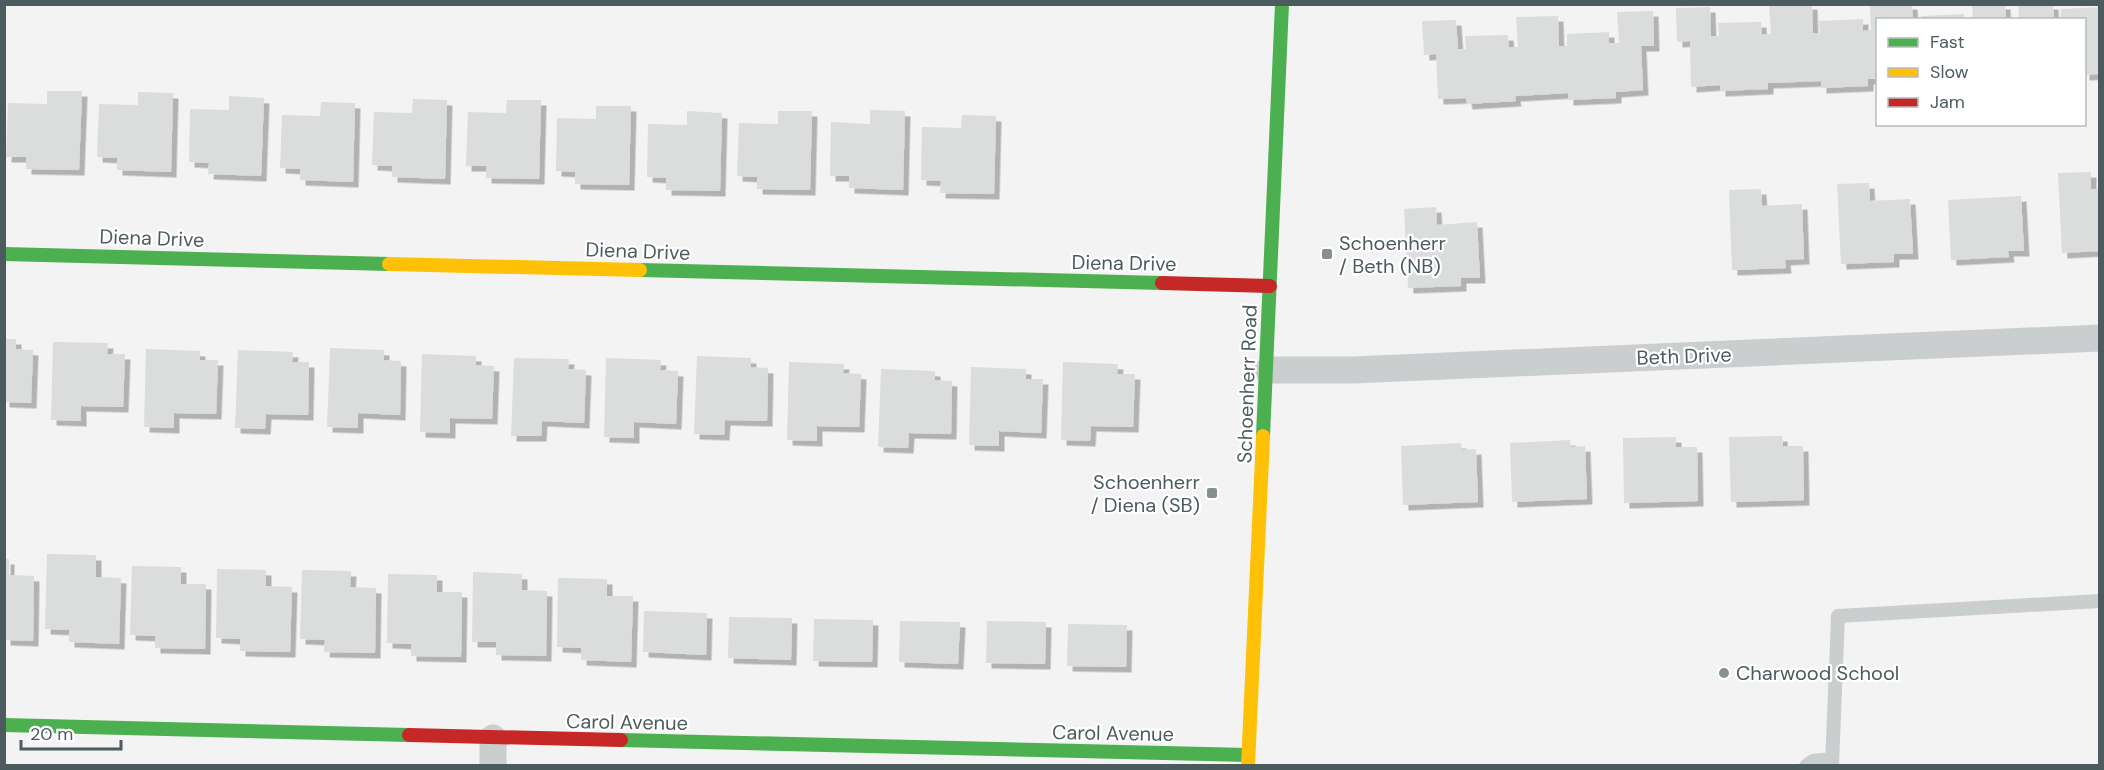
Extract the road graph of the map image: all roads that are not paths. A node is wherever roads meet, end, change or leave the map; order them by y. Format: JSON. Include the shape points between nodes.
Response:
{"nodes":[{"id":1,"x":1282,"y":4,"type":"edge"},
{"id":2,"x":4,"y":254,"type":"edge"},
{"id":3,"x":1270,"y":286,"type":"junction"},
{"id":4,"x":2100,"y":338,"type":"edge"},
{"id":5,"x":1268,"y":370,"type":"junction"},
{"id":6,"x":2100,"y":600,"type":"edge"},
{"id":7,"x":4,"y":725,"type":"edge"},
{"id":8,"x":493,"y":738,"type":"junction"},
{"id":9,"x":1248,"y":760,"type":"edge"},
{"id":10,"x":1832,"y":762,"type":"edge"},
{"id":11,"x":493,"y":765,"type":"edge"},
{"id":12,"x":1806,"y":765,"type":"edge"}],
"edges":[{"from":1,"to":3,"type":"street","name":"Schoenherr Road"},
{"from":2,"to":3,"type":"street","name":"Diena Drive"},
{"from":3,"to":5,"type":"street","name":"Schoenherr Road"},
{"from":4,"to":5,"type":"street","name":"Beth Drive"},
{"from":5,"to":9,"type":"street","name":"Schoenherr Road"},
{"from":6,"to":10,"type":"lane","via":[[1838,616]]},
{"from":7,"to":8,"type":"street","name":"Carol Avenue"},
{"from":8,"to":9,"type":"street","name":"Carol Avenue"},
{"from":8,"to":11,"type":"street"},
{"from":10,"to":12,"type":"lane","via":[[1813,760]]}]}
